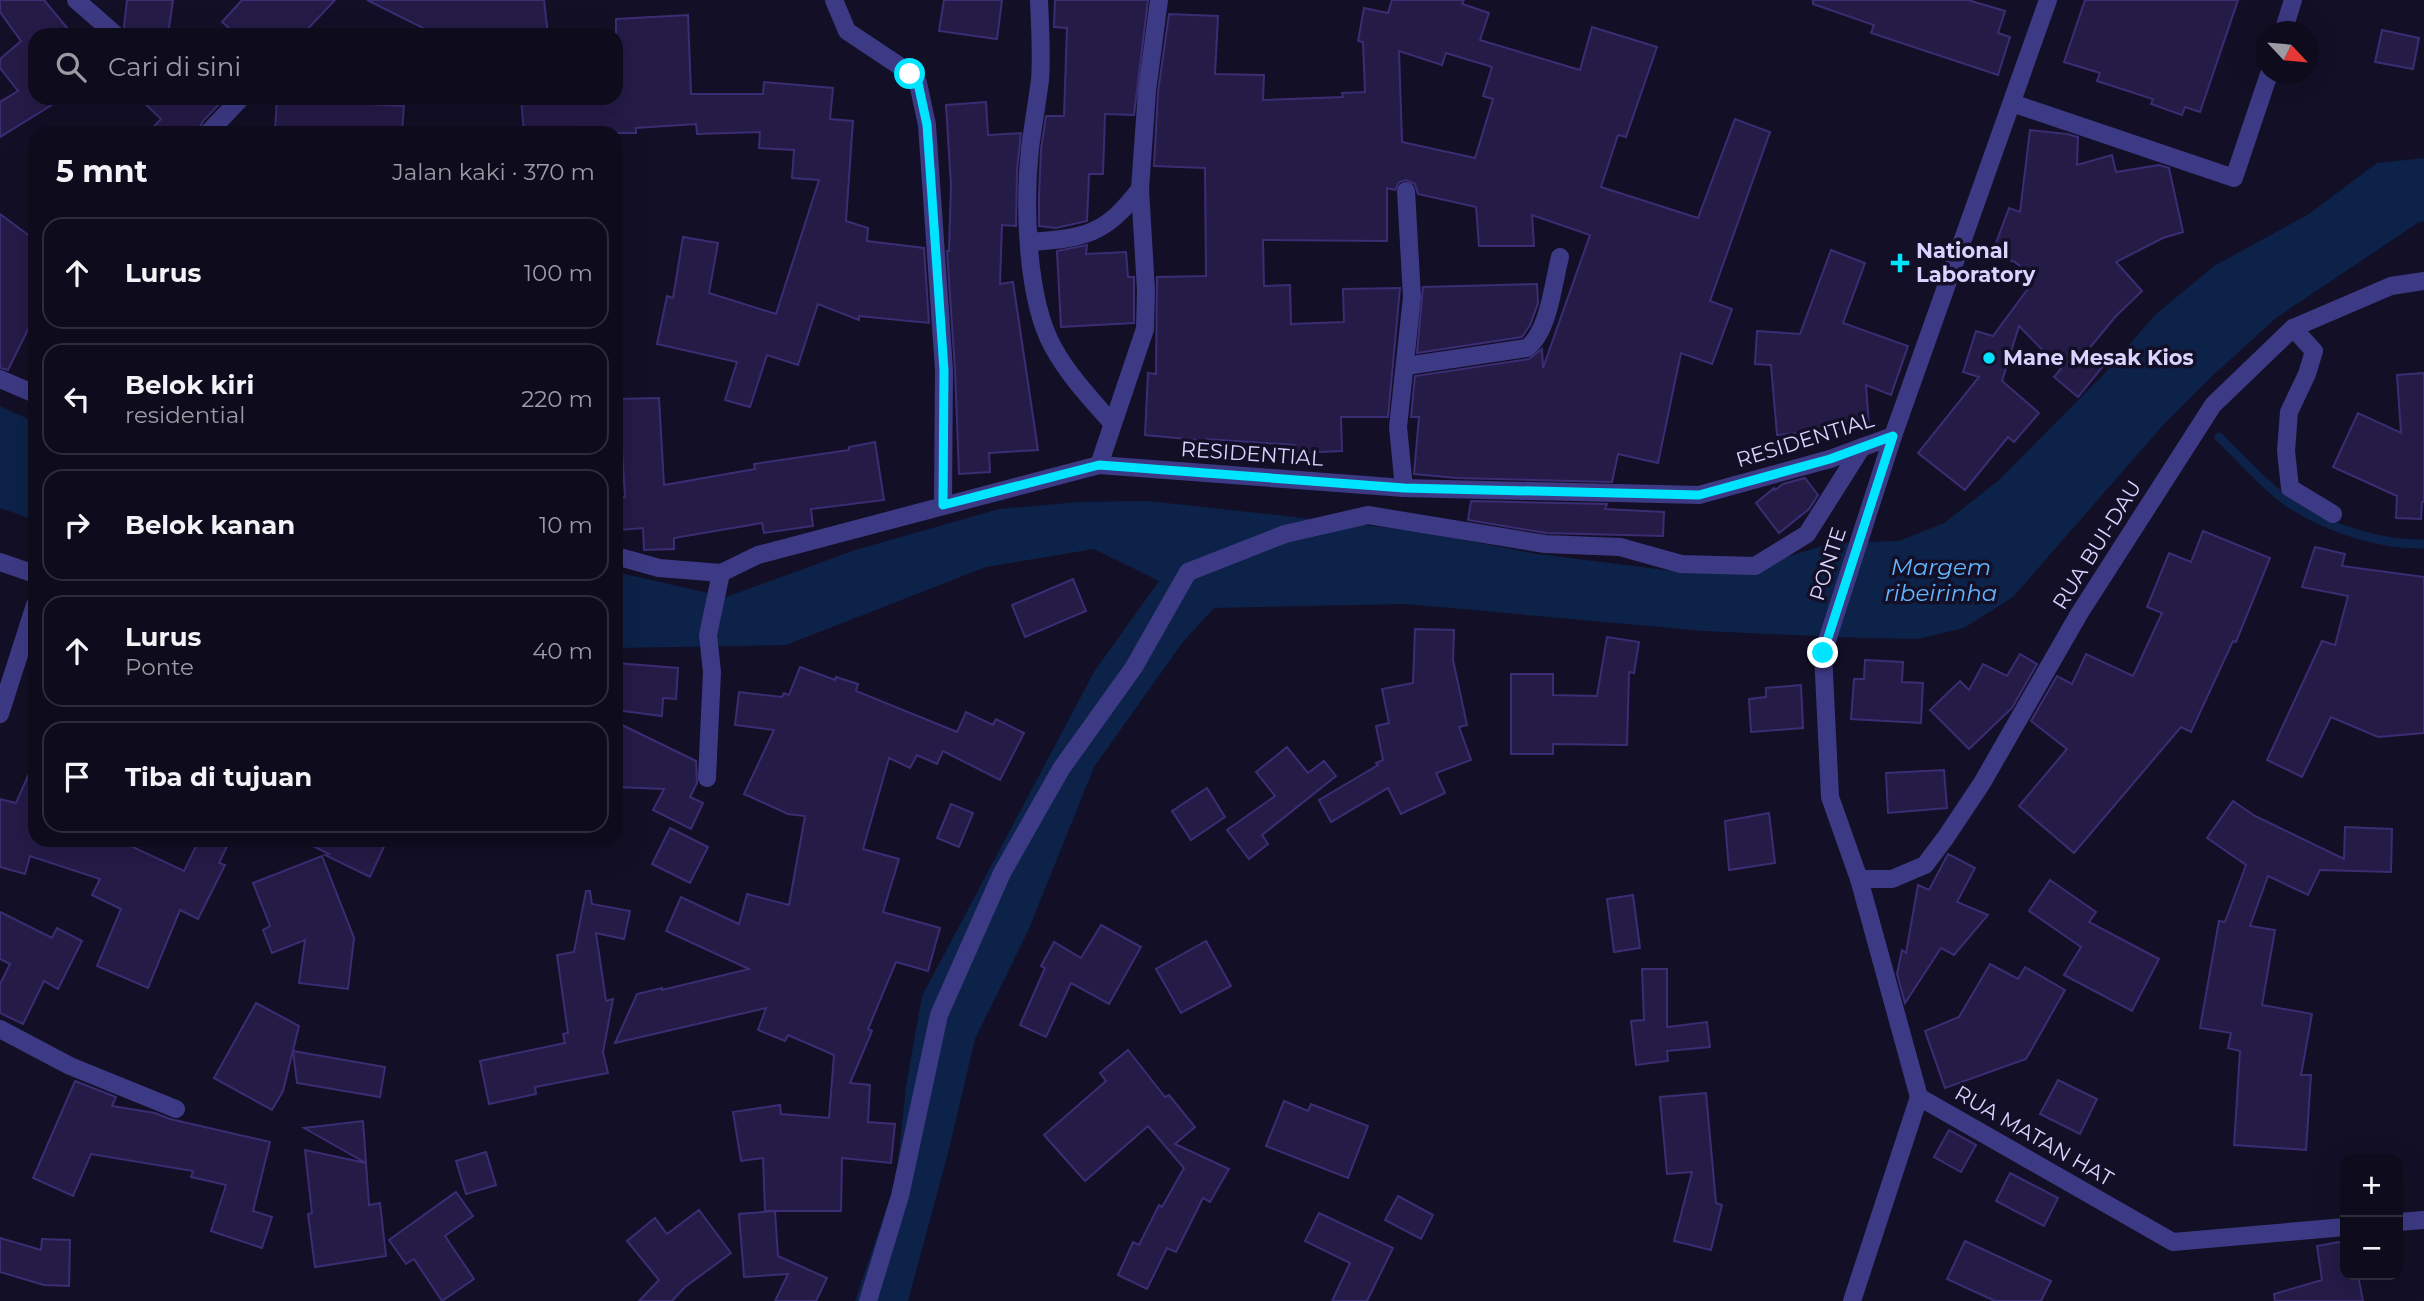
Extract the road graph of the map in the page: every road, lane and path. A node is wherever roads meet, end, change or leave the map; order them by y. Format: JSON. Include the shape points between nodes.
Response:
{"nodes":[{"id":1,"x":76,"y":0,"type":"edge"},
{"id":2,"x":834,"y":0,"type":"edge"},
{"id":3,"x":1038,"y":0,"type":"edge"},
{"id":4,"x":1159,"y":0,"type":"edge"},
{"id":5,"x":2048,"y":0,"type":"edge"},
{"id":6,"x":2293,"y":0,"type":"edge"},
{"id":7,"x":2286,"y":21,"type":"edge"},
{"id":8,"x":108,"y":28,"type":"edge"},
{"id":9,"x":2266,"y":84,"type":"edge"},
{"id":10,"x":2012,"y":103,"type":"junction"},
{"id":11,"x":234,"y":105,"type":"edge"},
{"id":12,"x":215,"y":126,"type":"edge"},
{"id":13,"x":1140,"y":188,"type":"junction"},
{"id":14,"x":1406,"y":191,"type":"dead end"},
{"id":15,"x":1030,"y":242,"type":"junction"},
{"id":16,"x":1560,"y":257,"type":"dead end"},
{"id":17,"x":2424,"y":281,"type":"edge"},
{"id":18,"x":2293,"y":328,"type":"junction"},
{"id":19,"x":1406,"y":366,"type":"junction"},
{"id":20,"x":0,"y":379,"type":"edge"},
{"id":21,"x":28,"y":391,"type":"edge"},
{"id":22,"x":1112,"y":423,"type":"junction"},
{"id":23,"x":1893,"y":436,"type":"junction"},
{"id":24,"x":1862,"y":447,"type":"junction"},
{"id":25,"x":1099,"y":465,"type":"junction"},
{"id":26,"x":1404,"y":488,"type":"junction"},
{"id":27,"x":943,"y":505,"type":"junction"},
{"id":28,"x":2333,"y":514,"type":"dead end"},
{"id":29,"x":623,"y":558,"type":"edge"},
{"id":30,"x":0,"y":562,"type":"edge"},
{"id":31,"x":28,"y":572,"type":"edge"},
{"id":32,"x":721,"y":573,"type":"junction"},
{"id":33,"x":28,"y":627,"type":"edge"},
{"id":34,"x":0,"y":714,"type":"edge"},
{"id":35,"x":707,"y":778,"type":"dead end"},
{"id":36,"x":1859,"y":879,"type":"junction"},
{"id":37,"x":0,"y":1029,"type":"edge"},
{"id":38,"x":1919,"y":1097,"type":"junction"},
{"id":39,"x":176,"y":1109,"type":"dead end"},
{"id":40,"x":2424,"y":1220,"type":"edge"},
{"id":41,"x":2403,"y":1222,"type":"edge"},
{"id":42,"x":2340,"y":1227,"type":"edge"},
{"id":43,"x":868,"y":1301,"type":"edge"},
{"id":44,"x":1852,"y":1301,"type":"edge"}],
"edges":[{"from":1,"to":8,"type":"street"},
{"from":2,"to":27,"type":"street","via":[[847,31],[910,74],[923,99],[944,370]]},
{"from":3,"to":15,"type":"street","via":[[1041,55],[1028,176]]},
{"from":4,"to":13,"type":"street"},
{"from":5,"to":10,"type":"street","name":"PONTE"},
{"from":6,"to":7,"type":"street"},
{"from":9,"to":10,"type":"street","via":[[2234,178]]},
{"from":10,"to":23,"type":"street","name":"PONTE"},
{"from":11,"to":12,"type":"street"},
{"from":13,"to":15,"type":"street","via":[[1101,229],[1086,236]]},
{"from":13,"to":22,"type":"street","via":[[1144,330]]},
{"from":14,"to":19,"type":"street","via":[[1412,297]]},
{"from":15,"to":22,"type":"street","via":[[1035,292],[1051,345],[1065,369]]},
{"from":16,"to":19,"type":"street","via":[[1542,329],[1527,348]]},
{"from":17,"to":18,"type":"street","name":"RUA BUI-DAU","via":[[2391,286]]},
{"from":18,"to":28,"type":"street","via":[[2314,351],[2289,412],[2286,451],[2290,488]]},
{"from":18,"to":36,"type":"street","name":"RUA BUI-DAU","via":[[2213,405],[2079,614],[1982,783],[1925,864],[1892,878]]},
{"from":19,"to":26,"type":"street","via":[[1398,427]]},
{"from":20,"to":21,"type":"street"},
{"from":22,"to":25,"type":"street"},
{"from":23,"to":24,"type":"street","name":"RESIDENTIAL"},
{"from":23,"to":36,"type":"street","name":"PONTE","via":[[1823,653],[1830,797]]},
{"from":24,"to":26,"type":"street","name":"RESIDENTIAL","via":[[1699,495]]},
{"from":24,"to":43,"type":"street","via":[[1807,534],[1755,566],[1681,564],[1619,547],[1545,544],[1368,515],[1285,534],[1188,572],[1134,667],[1061,769],[1002,873],[939,1015],[900,1196]]},
{"from":25,"to":26,"type":"street","name":"RESIDENTIAL"},
{"from":25,"to":27,"type":"street","name":"RESIDENTIAL"},
{"from":27,"to":32,"type":"street","name":"RESIDENTIAL","via":[[758,555]]},
{"from":29,"to":32,"type":"street","via":[[659,568]]},
{"from":30,"to":31,"type":"street"},
{"from":32,"to":35,"type":"street","via":[[708,635],[712,672]]},
{"from":33,"to":34,"type":"street"},
{"from":36,"to":38,"type":"street"},
{"from":37,"to":39,"type":"street","via":[[70,1066]]},
{"from":38,"to":42,"type":"street","name":"RUA MATAN HAT","via":[[2173,1242]]},
{"from":38,"to":44,"type":"street"},
{"from":40,"to":41,"type":"street"}]}
